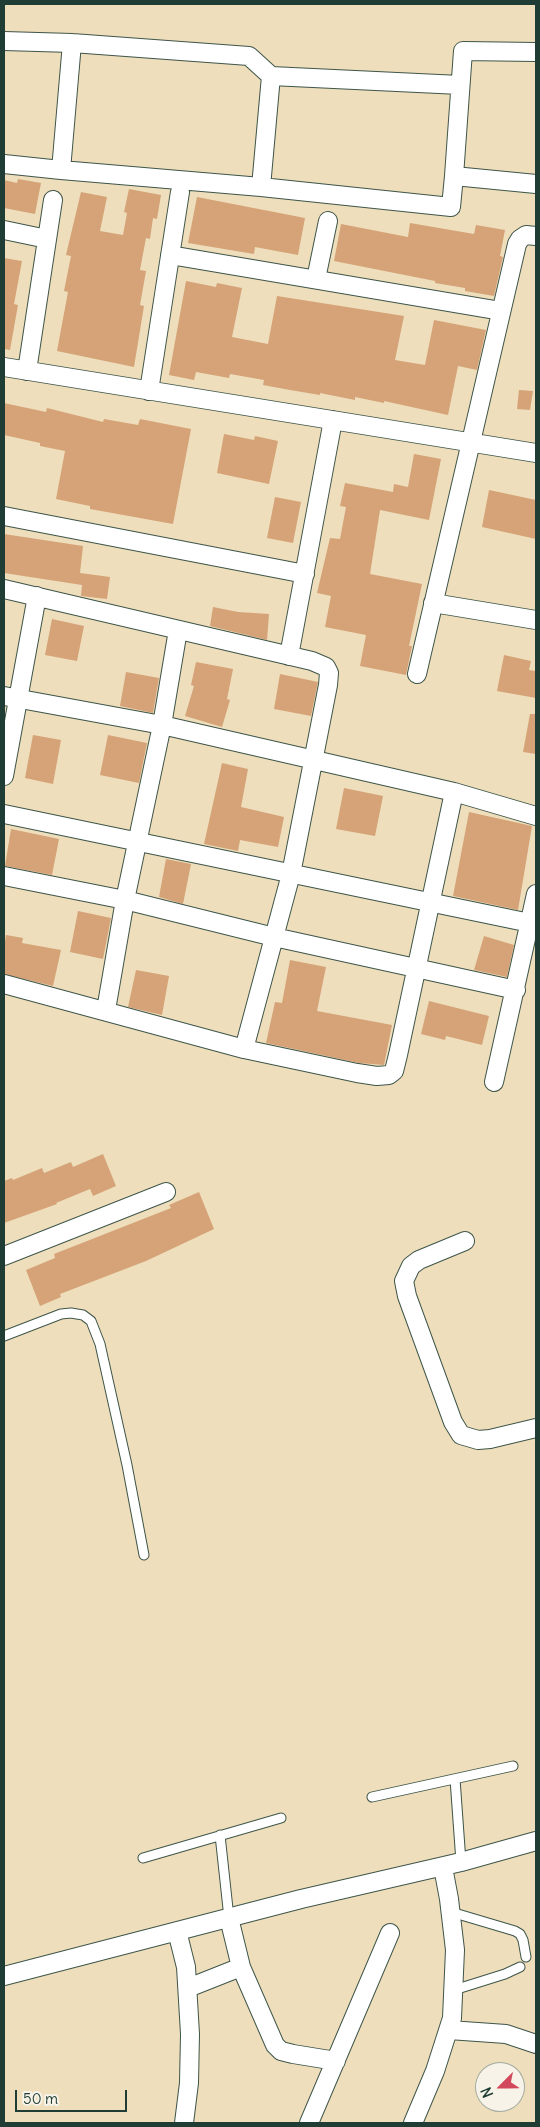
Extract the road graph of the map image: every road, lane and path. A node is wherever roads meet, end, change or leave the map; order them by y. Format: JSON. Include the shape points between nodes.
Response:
{"nodes":[{"id":1,"x":4,"y":41,"type":"edge"},
{"id":2,"x":72,"y":43,"type":"junction"},
{"id":3,"x":536,"y":52,"type":"edge"},
{"id":4,"x":271,"y":76,"type":"junction"},
{"id":5,"x":460,"y":85,"type":"junction"},
{"id":6,"x":4,"y":164,"type":"edge"},
{"id":7,"x":61,"y":170,"type":"junction"},
{"id":8,"x":454,"y":176,"type":"junction"},
{"id":9,"x":536,"y":184,"type":"edge"},
{"id":10,"x":261,"y":187,"type":"junction"},
{"id":11,"x":180,"y":192,"type":"dead end"},
{"id":12,"x":53,"y":200,"type":"dead end"},
{"id":13,"x":328,"y":221,"type":"dead end"},
{"id":14,"x":4,"y":230,"type":"edge"},
{"id":15,"x":536,"y":236,"type":"edge"},
{"id":16,"x":47,"y":239,"type":"junction"},
{"id":17,"x":170,"y":255,"type":"junction"},
{"id":18,"x":316,"y":279,"type":"junction"},
{"id":19,"x":501,"y":311,"type":"junction"},
{"id":20,"x":4,"y":367,"type":"edge"},
{"id":21,"x":27,"y":371,"type":"junction"},
{"id":22,"x":150,"y":390,"type":"junction"},
{"id":23,"x":333,"y":420,"type":"junction"},
{"id":24,"x":470,"y":442,"type":"junction"},
{"id":25,"x":536,"y":453,"type":"edge"},
{"id":26,"x":4,"y":516,"type":"edge"},
{"id":27,"x":305,"y":574,"type":"junction"},
{"id":28,"x":4,"y":589,"type":"edge"},
{"id":29,"x":37,"y":596,"type":"junction"},
{"id":30,"x":433,"y":603,"type":"junction"},
{"id":31,"x":536,"y":620,"type":"edge"},
{"id":32,"x":178,"y":630,"type":"junction"},
{"id":33,"x":289,"y":656,"type":"junction"},
{"id":34,"x":417,"y":674,"type":"dead end"},
{"id":35,"x":10,"y":697,"type":"edge"},
{"id":36,"x":162,"y":725,"type":"junction"},
{"id":37,"x":312,"y":760,"type":"junction"},
{"id":38,"x":4,"y":776,"type":"edge"},
{"id":39,"x":454,"y":792,"type":"junction"},
{"id":40,"x":4,"y":814,"type":"edge"},
{"id":41,"x":536,"y":816,"type":"edge"},
{"id":42,"x":138,"y":842,"type":"junction"},
{"id":43,"x":291,"y":874,"type":"junction"},
{"id":44,"x":4,"y":876,"type":"edge"},
{"id":45,"x":536,"y":894,"type":"edge"},
{"id":46,"x":125,"y":900,"type":"junction"},
{"id":47,"x":430,"y":902,"type":"junction"},
{"id":48,"x":530,"y":923,"type":"junction"},
{"id":49,"x":274,"y":937,"type":"junction"},
{"id":50,"x":418,"y":969,"type":"junction"},
{"id":51,"x":4,"y":984,"type":"edge"},
{"id":52,"x":516,"y":990,"type":"junction"},
{"id":53,"x":106,"y":1010,"type":"junction"},
{"id":54,"x":244,"y":1049,"type":"junction"},
{"id":55,"x":494,"y":1082,"type":"dead end"},
{"id":56,"x":166,"y":1192,"type":"dead end"},
{"id":57,"x":465,"y":1241,"type":"dead end"},
{"id":58,"x":4,"y":1256,"type":"edge"},
{"id":59,"x":4,"y":1336,"type":"edge"},
{"id":60,"x":536,"y":1428,"type":"edge"},
{"id":61,"x":144,"y":1554,"type":"dead end"},
{"id":62,"x":513,"y":1766,"type":"dead end"},
{"id":63,"x":455,"y":1779,"type":"junction"},
{"id":64,"x":372,"y":1797,"type":"dead end"},
{"id":65,"x":281,"y":1818,"type":"dead end"},
{"id":66,"x":220,"y":1835,"type":"junction"},
{"id":67,"x":536,"y":1841,"type":"edge"},
{"id":68,"x":143,"y":1858,"type":"dead end"},
{"id":69,"x":461,"y":1862,"type":"junction"},
{"id":70,"x":443,"y":1867,"type":"junction"},
{"id":71,"x":451,"y":1912,"type":"junction"},
{"id":72,"x":228,"y":1918,"type":"junction"},
{"id":73,"x":178,"y":1931,"type":"junction"},
{"id":74,"x":390,"y":1934,"type":"dead end"},
{"id":75,"x":526,"y":1957,"type":"dead end"},
{"id":76,"x":241,"y":1967,"type":"junction"},
{"id":77,"x":520,"y":1967,"type":"dead end"},
{"id":78,"x":4,"y":1976,"type":"edge"},
{"id":79,"x":188,"y":1988,"type":"junction"},
{"id":80,"x":454,"y":1990,"type":"junction"},
{"id":81,"x":449,"y":2030,"type":"junction"},
{"id":82,"x":536,"y":2044,"type":"edge"},
{"id":83,"x":336,"y":2061,"type":"junction"},
{"id":84,"x":184,"y":2123,"type":"edge"},
{"id":85,"x":309,"y":2123,"type":"edge"},
{"id":86,"x":413,"y":2123,"type":"edge"}],
"edges":[{"from":1,"to":2,"type":"street"},
{"from":2,"to":4,"type":"street","via":[[249,56]]},
{"from":2,"to":7,"type":"street"},
{"from":3,"to":5,"type":"street","via":[[463,51]]},
{"from":4,"to":5,"type":"street"},
{"from":4,"to":10,"type":"street"},
{"from":5,"to":8,"type":"street"},
{"from":6,"to":7,"type":"street"},
{"from":7,"to":10,"type":"street"},
{"from":8,"to":9,"type":"street"},
{"from":8,"to":10,"type":"street","via":[[451,207]]},
{"from":11,"to":17,"type":"street"},
{"from":12,"to":16,"type":"street"},
{"from":13,"to":18,"type":"street"},
{"from":14,"to":16,"type":"street"},
{"from":15,"to":19,"type":"street","via":[[526,235],[517,244]]},
{"from":16,"to":21,"type":"street"},
{"from":17,"to":18,"type":"street"},
{"from":17,"to":22,"type":"street"},
{"from":18,"to":19,"type":"street"},
{"from":19,"to":24,"type":"street"},
{"from":20,"to":21,"type":"street"},
{"from":21,"to":22,"type":"street"},
{"from":22,"to":23,"type":"street"},
{"from":23,"to":24,"type":"street"},
{"from":23,"to":27,"type":"street"},
{"from":24,"to":25,"type":"street"},
{"from":24,"to":30,"type":"street"},
{"from":26,"to":27,"type":"street"},
{"from":27,"to":33,"type":"street"},
{"from":28,"to":29,"type":"street"},
{"from":29,"to":32,"type":"street"},
{"from":29,"to":35,"type":"street"},
{"from":30,"to":31,"type":"street"},
{"from":30,"to":34,"type":"street"},
{"from":32,"to":33,"type":"street"},
{"from":32,"to":36,"type":"street"},
{"from":33,"to":37,"type":"street","via":[[322,663],[329,673]]},
{"from":35,"to":36,"type":"street"},
{"from":35,"to":38,"type":"street"},
{"from":36,"to":37,"type":"street"},
{"from":36,"to":42,"type":"street"},
{"from":37,"to":39,"type":"street"},
{"from":37,"to":43,"type":"street"},
{"from":39,"to":41,"type":"street"},
{"from":39,"to":47,"type":"street"},
{"from":40,"to":42,"type":"street"},
{"from":42,"to":43,"type":"street"},
{"from":42,"to":46,"type":"street"},
{"from":43,"to":47,"type":"street"},
{"from":43,"to":49,"type":"street"},
{"from":44,"to":46,"type":"street"},
{"from":45,"to":48,"type":"street"},
{"from":46,"to":49,"type":"street"},
{"from":46,"to":53,"type":"street"},
{"from":47,"to":48,"type":"street"},
{"from":47,"to":50,"type":"street"},
{"from":48,"to":52,"type":"street"},
{"from":49,"to":50,"type":"street"},
{"from":49,"to":54,"type":"street"},
{"from":50,"to":52,"type":"street"},
{"from":50,"to":54,"type":"street","via":[[394,1071],[389,1075],[363,1074]]},
{"from":51,"to":53,"type":"street"},
{"from":52,"to":55,"type":"street"},
{"from":53,"to":54,"type":"street"},
{"from":56,"to":58,"type":"street"},
{"from":57,"to":60,"type":"street","via":[[419,1260],[411,1266],[404,1280],[453,1422],[461,1435],[478,1440]]},
{"from":59,"to":61,"type":"lane","via":[[71,1312],[83,1314],[91,1320],[100,1344]]},
{"from":62,"to":63,"type":"lane"},
{"from":63,"to":64,"type":"lane"},
{"from":63,"to":69,"type":"lane"},
{"from":65,"to":66,"type":"lane"},
{"from":66,"to":68,"type":"lane"},
{"from":66,"to":72,"type":"lane"},
{"from":67,"to":69,"type":"street"},
{"from":69,"to":70,"type":"street"},
{"from":70,"to":71,"type":"street"},
{"from":70,"to":72,"type":"street"},
{"from":71,"to":75,"type":"lane","via":[[520,1934]]},
{"from":71,"to":80,"type":"street","via":[[455,1950]]},
{"from":72,"to":73,"type":"street"},
{"from":72,"to":76,"type":"street"},
{"from":73,"to":78,"type":"street"},
{"from":73,"to":79,"type":"street"},
{"from":74,"to":83,"type":"street"},
{"from":76,"to":79,"type":"street"},
{"from":76,"to":83,"type":"street","via":[[268,2034],[281,2051]]},
{"from":77,"to":80,"type":"lane"},
{"from":79,"to":84,"type":"street","via":[[189,2083]]},
{"from":80,"to":81,"type":"street"},
{"from":81,"to":82,"type":"street","via":[[506,2034]]},
{"from":81,"to":86,"type":"street"},
{"from":83,"to":85,"type":"street"}]}
